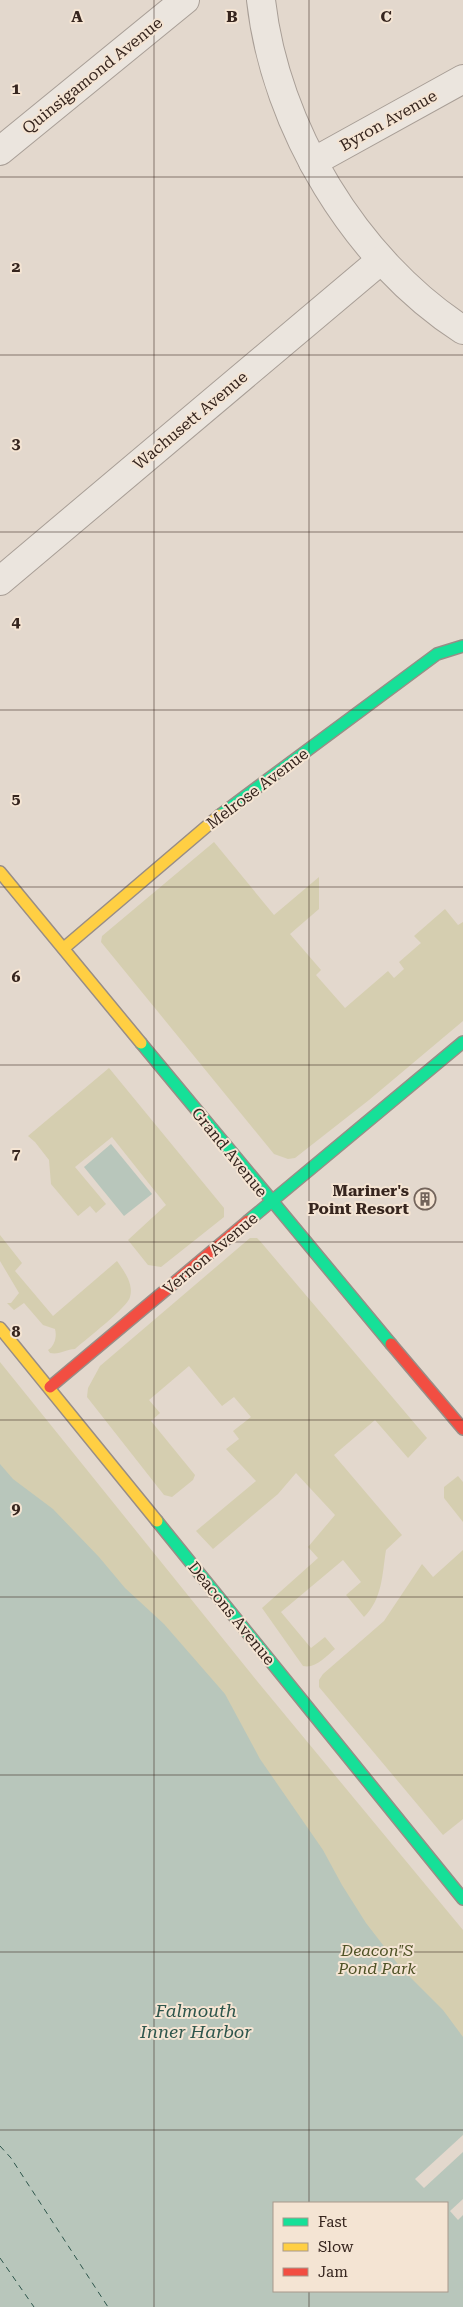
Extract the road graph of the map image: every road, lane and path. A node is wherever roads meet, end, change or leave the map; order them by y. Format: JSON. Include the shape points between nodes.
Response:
{"nodes":[{"id":1,"x":184,"y":0,"type":"edge"},
{"id":2,"x":261,"y":0,"type":"edge"},
{"id":3,"x":463,"y":79,"type":"edge"},
{"id":4,"x":0,"y":151,"type":"edge"},
{"id":5,"x":313,"y":162,"type":"junction"},
{"id":6,"x":381,"y":260,"type":"junction"},
{"id":7,"x":463,"y":330,"type":"edge"},
{"id":8,"x":0,"y":581,"type":"edge"},
{"id":9,"x":463,"y":646,"type":"edge"},
{"id":10,"x":0,"y":872,"type":"edge"},
{"id":11,"x":64,"y":948,"type":"junction"},
{"id":12,"x":463,"y":1042,"type":"edge"},
{"id":13,"x":272,"y":1202,"type":"junction"},
{"id":14,"x":0,"y":1328,"type":"edge"},
{"id":15,"x":50,"y":1387,"type":"junction"},
{"id":16,"x":463,"y":1430,"type":"edge"},
{"id":17,"x":463,"y":1899,"type":"edge"}],
"edges":[{"from":1,"to":4,"type":"street","name":"Quinsigamond Avenue"},
{"from":2,"to":5,"type":"street","via":[[271,60],[289,111]]},
{"from":3,"to":5,"type":"street","name":"Byron Avenue"},
{"from":5,"to":6,"type":"street","via":[[343,210]]},
{"from":6,"to":7,"type":"street","via":[[433,311]]},
{"from":6,"to":8,"type":"street","name":"Wachusett Avenue"},
{"from":9,"to":11,"type":"street","name":"Melrose Avenue","via":[[437,654],[212,820]]},
{"from":10,"to":11,"type":"street","name":"Grand Avenue"},
{"from":11,"to":13,"type":"street","name":"Grand Avenue"},
{"from":12,"to":13,"type":"street","name":"Vernon Avenue"},
{"from":13,"to":15,"type":"street","name":"Vernon Avenue"},
{"from":13,"to":16,"type":"street","name":"Grand Avenue"},
{"from":14,"to":15,"type":"street","name":"Deacons Avenue"},
{"from":15,"to":17,"type":"street","name":"Deacons Avenue"}]}
